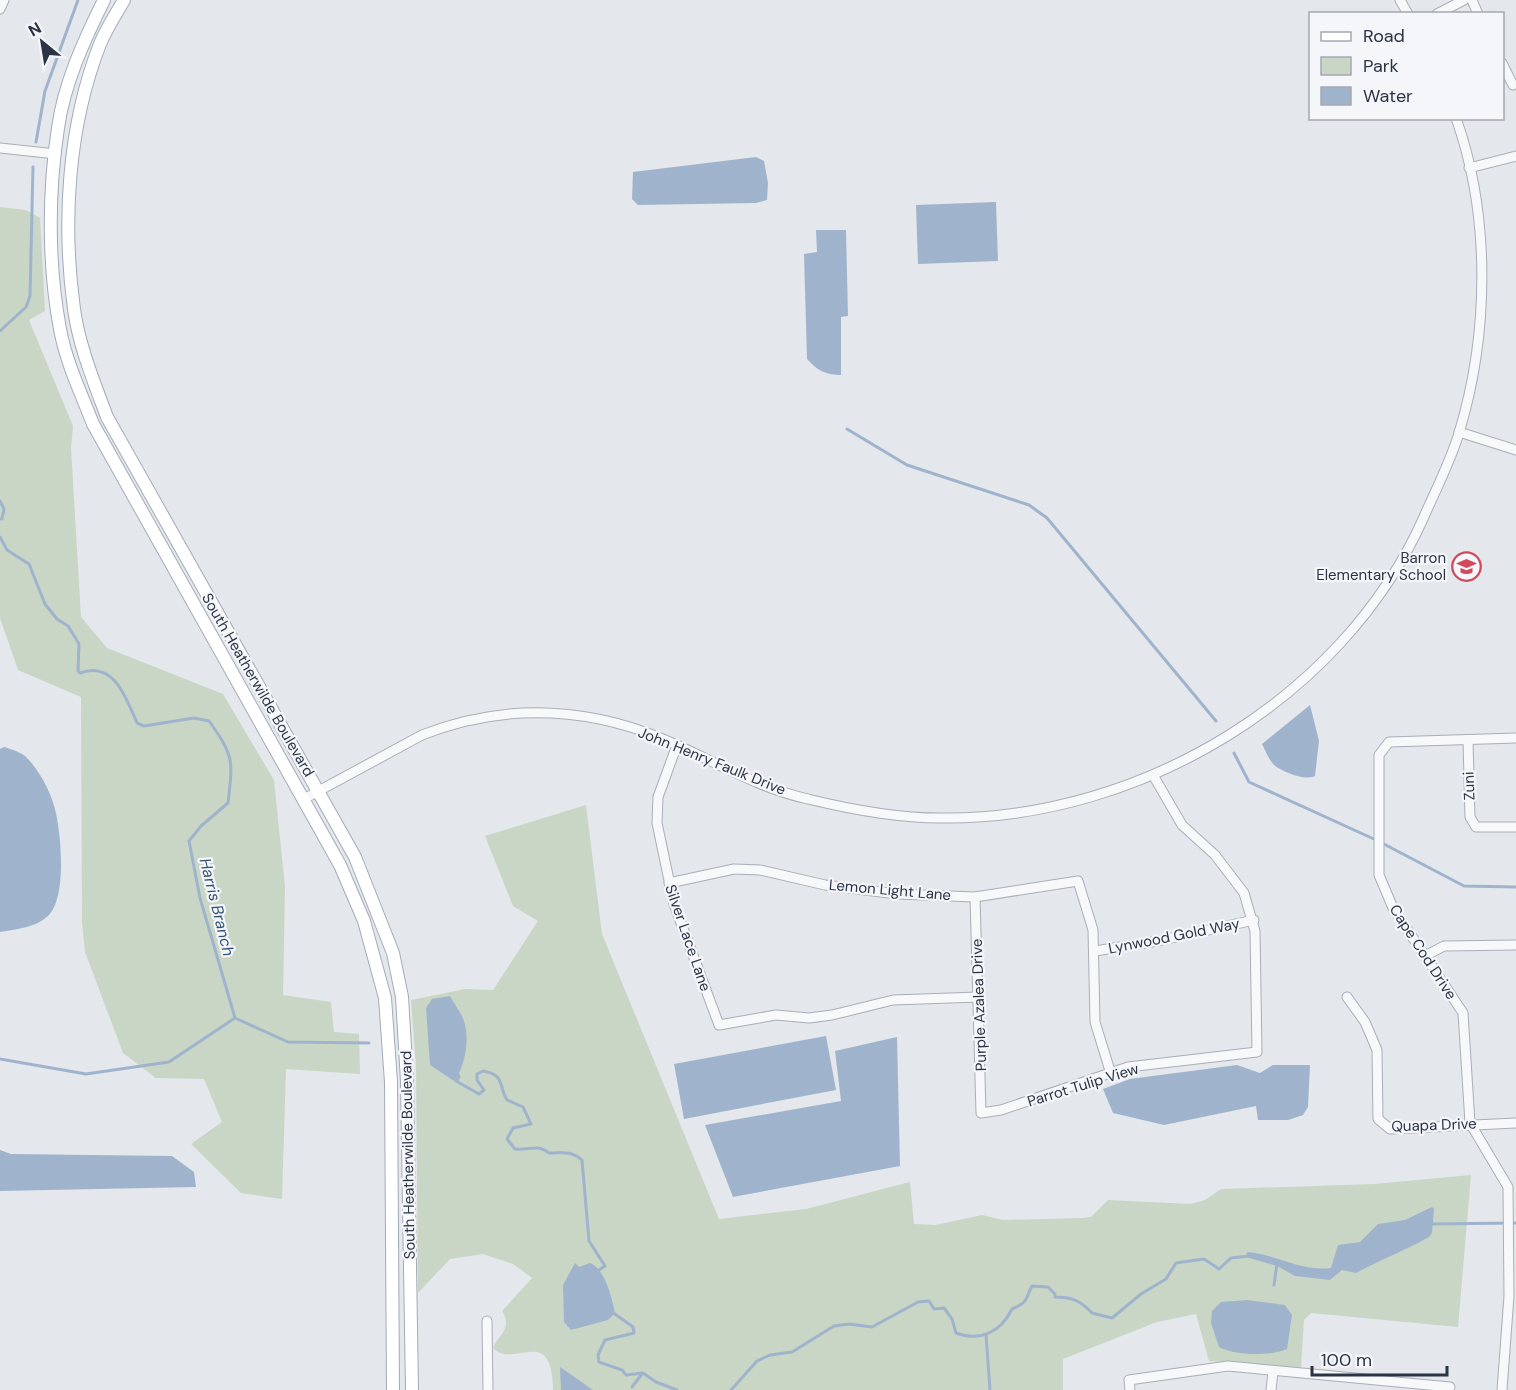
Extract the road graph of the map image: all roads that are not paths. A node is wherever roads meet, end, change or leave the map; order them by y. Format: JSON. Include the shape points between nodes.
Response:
{"nodes":[{"id":1,"x":4,"y":0,"type":"edge"},
{"id":2,"x":104,"y":0,"type":"edge"},
{"id":3,"x":124,"y":0,"type":"edge"},
{"id":4,"x":1464,"y":0,"type":"edge"},
{"id":5,"x":0,"y":9,"type":"edge"},
{"id":6,"x":1441,"y":12,"type":"edge"},
{"id":7,"x":1504,"y":65,"type":"edge"},
{"id":8,"x":1513,"y":85,"type":"dead end"},
{"id":9,"x":1457,"y":120,"type":"edge"},
{"id":10,"x":0,"y":148,"type":"edge"},
{"id":11,"x":56,"y":154,"type":"junction"},
{"id":12,"x":1516,"y":156,"type":"edge"},
{"id":13,"x":1469,"y":168,"type":"junction"},
{"id":14,"x":1459,"y":432,"type":"junction"},
{"id":15,"x":1516,"y":450,"type":"edge"},
{"id":16,"x":134,"y":467,"type":"junction"},
{"id":17,"x":120,"y":474,"type":"junction"},
{"id":18,"x":1516,"y":738,"type":"edge"},
{"id":19,"x":1468,"y":740,"type":"junction"},
{"id":20,"x":677,"y":745,"type":"junction"},
{"id":21,"x":1153,"y":775,"type":"junction"},
{"id":22,"x":318,"y":791,"type":"junction"},
{"id":23,"x":302,"y":800,"type":"junction"},
{"id":24,"x":1516,"y":827,"type":"edge"},
{"id":25,"x":669,"y":883,"type":"junction"},
{"id":26,"x":975,"y":897,"type":"junction"},
{"id":27,"x":1254,"y":920,"type":"junction"},
{"id":28,"x":1516,"y":945,"type":"edge"},
{"id":29,"x":1095,"y":951,"type":"junction"},
{"id":30,"x":1425,"y":956,"type":"junction"},
{"id":31,"x":979,"y":997,"type":"junction"},
{"id":32,"x":1347,"y":998,"type":"dead end"},
{"id":33,"x":1111,"y":1074,"type":"junction"},
{"id":34,"x":981,"y":1113,"type":"joint"},
{"id":35,"x":1470,"y":1123,"type":"junction"},
{"id":36,"x":1516,"y":1123,"type":"edge"},
{"id":37,"x":390,"y":1164,"type":"junction"},
{"id":38,"x":409,"y":1165,"type":"junction"},
{"id":39,"x":1512,"y":1296,"type":"edge"},
{"id":40,"x":487,"y":1321,"type":"dead end"},
{"id":41,"x":1273,"y":1372,"type":"junction"},
{"id":42,"x":1393,"y":1386,"type":"edge"},
{"id":43,"x":1450,"y":1387,"type":"dead end"},
{"id":44,"x":393,"y":1390,"type":"edge"},
{"id":45,"x":412,"y":1390,"type":"edge"},
{"id":46,"x":488,"y":1390,"type":"edge"},
{"id":47,"x":1130,"y":1390,"type":"edge"},
{"id":48,"x":1271,"y":1390,"type":"edge"},
{"id":49,"x":1502,"y":1390,"type":"edge"}],
"edges":[{"from":1,"to":5,"type":"street"},
{"from":2,"to":11,"type":"main road","name":"South Heatherwilde Boulevard","via":[[85,36],[71,79],[58,127]]},
{"from":3,"to":16,"type":"main road","name":"South Heatherwilde Boulevard","via":[[100,42],[76,131],[70,184],[70,245],[74,309],[87,363],[107,417]]},
{"from":4,"to":6,"type":"street"},
{"from":7,"to":8,"type":"street"},
{"from":9,"to":13,"type":"street","name":"John Henry Faulk Drive"},
{"from":10,"to":11,"type":"street"},
{"from":11,"to":17,"type":"main road","name":"South Heatherwilde Boulevard","via":[[52,241],[60,330],[93,424]]},
{"from":12,"to":13,"type":"street"},
{"from":13,"to":14,"type":"street","name":"John Henry Faulk Drive","via":[[1477,209],[1482,281],[1476,358]]},
{"from":14,"to":15,"type":"street"},
{"from":14,"to":21,"type":"street","name":"John Henry Faulk Drive","via":[[1418,530],[1392,579],[1345,637],[1296,685],[1253,719],[1203,751]]},
{"from":16,"to":17,"type":"main road"},
{"from":16,"to":22,"type":"main road","name":"South Heatherwilde Boulevard"},
{"from":17,"to":23,"type":"main road","name":"South Heatherwilde Boulevard"},
{"from":18,"to":19,"type":"street","name":"Cape Cod Drive"},
{"from":19,"to":24,"type":"street","name":"Zuni","via":[[1470,818],[1476,826]]},
{"from":19,"to":30,"type":"street","name":"Cape Cod Drive","via":[[1389,742],[1379,755],[1379,875],[1393,908]]},
{"from":20,"to":21,"type":"street","name":"John Henry Faulk Drive","via":[[722,769],[803,798],[895,815],[947,818],[1045,809],[1103,794]]},
{"from":20,"to":22,"type":"street","name":"John Henry Faulk Drive","via":[[614,721],[569,713],[532,711],[483,716],[422,735]]},
{"from":20,"to":25,"type":"street","name":"Silver Lace Lane","via":[[658,797],[657,823]]},
{"from":21,"to":27,"type":"street","via":[[1182,825],[1237,881]]},
{"from":22,"to":23,"type":"street","name":"John Henry Faulk Drive"},
{"from":22,"to":38,"type":"main road","name":"South Heatherwilde Boulevard","via":[[355,857],[393,952],[402,997]]},
{"from":23,"to":37,"type":"main road","name":"South Heatherwilde Boulevard","via":[[340,865],[376,956],[385,998],[392,1082]]},
{"from":25,"to":26,"type":"street","name":"Lemon Light Lane","via":[[734,869],[760,870],[825,885],[887,893]]},
{"from":25,"to":31,"type":"street","name":"Silver Lace Lane","via":[[719,1025],[776,1016],[832,1015],[893,1000]]},
{"from":26,"to":29,"type":"street","name":"Lemon Light Lane","via":[[1078,881],[1089,912]]},
{"from":26,"to":31,"type":"street","name":"Purple Azalea Drive"},
{"from":27,"to":29,"type":"street","name":"Lynwood Gold Way"},
{"from":27,"to":33,"type":"street","name":"Parrot Tulip View","via":[[1257,1052],[1128,1067]]},
{"from":28,"to":30,"type":"street","via":[[1444,946]]},
{"from":29,"to":33,"type":"street","via":[[1095,1022]]},
{"from":30,"to":35,"type":"street","name":"Cape Cod Drive","via":[[1463,1013]]},
{"from":31,"to":34,"type":"street","name":"Purple Azalea Drive"},
{"from":32,"to":35,"type":"street","name":"Quapa Drive","via":[[1365,1022],[1377,1050],[1378,1119],[1384,1126],[1390,1130]]},
{"from":33,"to":34,"type":"street","name":"Parrot Tulip View"},
{"from":35,"to":36,"type":"street","name":"Quapa Drive"},
{"from":35,"to":39,"type":"street","name":"Cape Cod Drive","via":[[1508,1186]]},
{"from":37,"to":38,"type":"main road"},
{"from":37,"to":44,"type":"main road","name":"South Heatherwilde Boulevard"},
{"from":38,"to":45,"type":"main road","name":"South Heatherwilde Boulevard"},
{"from":39,"to":49,"type":"street","name":"Cape Cod Drive"},
{"from":40,"to":46,"type":"street"},
{"from":41,"to":42,"type":"street"},
{"from":41,"to":47,"type":"street","via":[[1204,1367],[1129,1380]]},
{"from":41,"to":48,"type":"street"},
{"from":42,"to":43,"type":"street"}]}
